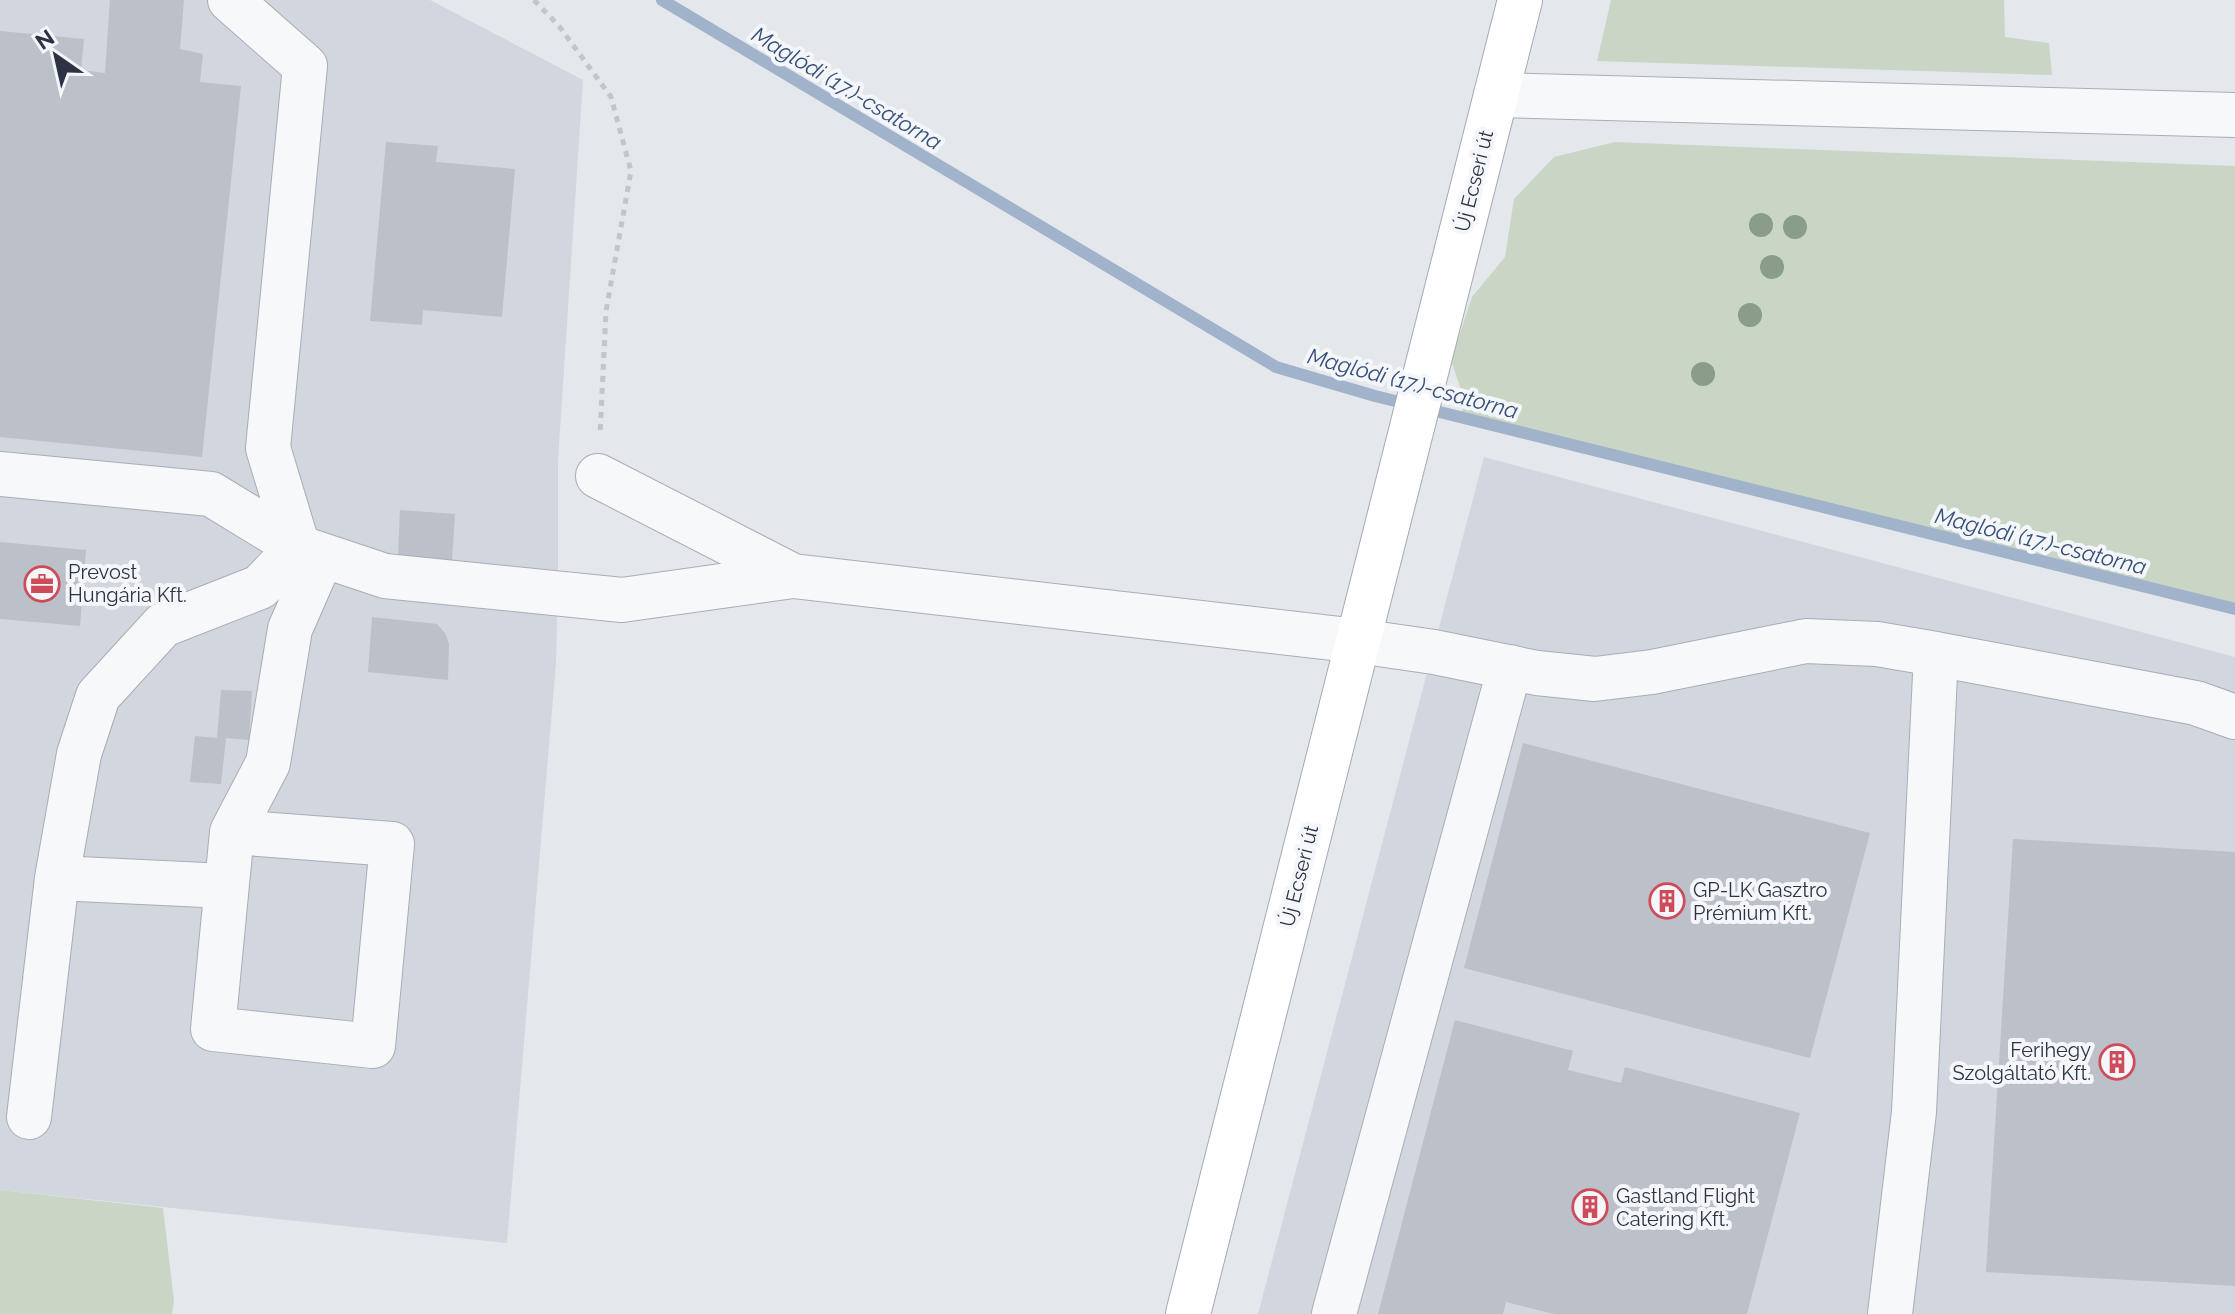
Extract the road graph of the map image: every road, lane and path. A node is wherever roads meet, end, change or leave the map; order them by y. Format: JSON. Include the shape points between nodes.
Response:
{"nodes":[{"id":1,"x":230,"y":0,"type":"edge"},
{"id":2,"x":534,"y":0,"type":"edge"},
{"id":3,"x":1520,"y":0,"type":"edge"},
{"id":4,"x":1496,"y":95,"type":"junction"},
{"id":5,"x":2235,"y":115,"type":"edge"},
{"id":6,"x":0,"y":474,"type":"edge"},
{"id":7,"x":598,"y":476,"type":"joint"},
{"id":8,"x":310,"y":551,"type":"junction"},
{"id":9,"x":793,"y":576,"type":"junction"},
{"id":10,"x":1358,"y":641,"type":"junction"},
{"id":11,"x":1936,"y":654,"type":"junction"},
{"id":12,"x":1510,"y":667,"type":"junction"},
{"id":13,"x":2235,"y":717,"type":"edge"},
{"id":14,"x":232,"y":832,"type":"junction"},
{"id":15,"x":57,"y":878,"type":"junction"},
{"id":16,"x":226,"y":886,"type":"junction"},
{"id":17,"x":29,"y":1117,"type":"dead end"},
{"id":18,"x":1188,"y":1314,"type":"edge"},
{"id":19,"x":1334,"y":1314,"type":"edge"},
{"id":20,"x":1890,"y":1314,"type":"edge"}],
"edges":[{"from":1,"to":8,"type":"lane","via":[[305,66],[268,448]]},
{"from":2,"to":7,"type":"path","via":[[611,97],[631,171],[606,311]]},
{"from":3,"to":4,"type":"main road","name":"Új Ecseri út"},
{"from":4,"to":5,"type":"lane"},
{"from":4,"to":10,"type":"main road","name":"Új Ecseri út"},
{"from":6,"to":8,"type":"lane","via":[[211,494]]},
{"from":7,"to":9,"type":"lane"},
{"from":8,"to":9,"type":"lane","via":[[385,576],[622,600]]},
{"from":8,"to":14,"type":"lane","via":[[290,629],[268,763]]},
{"from":8,"to":15,"type":"lane","via":[[260,587],[163,625],[98,696],[79,754]]},
{"from":9,"to":10,"type":"lane"},
{"from":10,"to":12,"type":"lane"},
{"from":10,"to":18,"type":"main road","name":"Új Ecseri út"},
{"from":11,"to":12,"type":"lane","via":[[1877,644],[1806,641],[1595,679]]},
{"from":11,"to":13,"type":"lane","via":[[2196,703]]},
{"from":11,"to":20,"type":"lane","via":[[1914,1112]]},
{"from":12,"to":19,"type":"lane"},
{"from":14,"to":16,"type":"lane"},
{"from":14,"to":16,"type":"lane","via":[[392,844],[373,1046],[213,1029]]},
{"from":15,"to":16,"type":"lane"},
{"from":15,"to":17,"type":"lane"}]}
